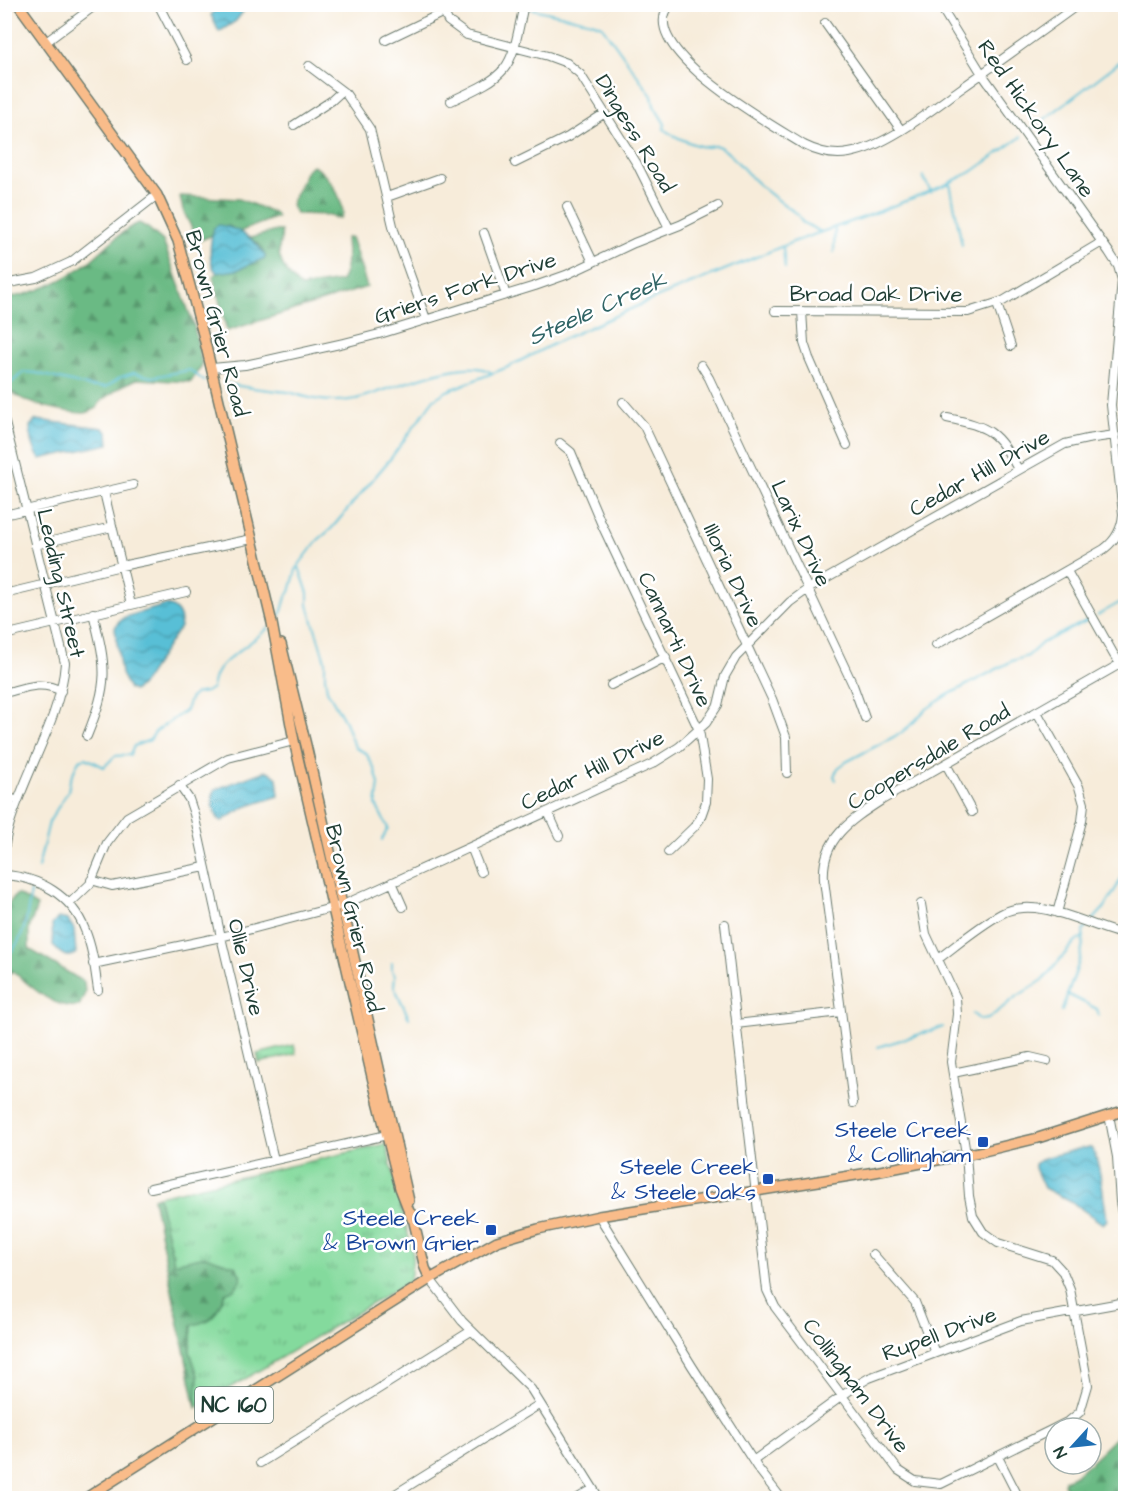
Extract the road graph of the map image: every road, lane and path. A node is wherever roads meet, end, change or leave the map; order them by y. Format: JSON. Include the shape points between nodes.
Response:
{"nodes":[{"id":1,"x":18,"y":4,"type":"edge"},
{"id":2,"x":98,"y":4,"type":"edge"},
{"id":3,"x":158,"y":4,"type":"edge"},
{"id":4,"x":524,"y":4,"type":"edge"},
{"id":5,"x":671,"y":4,"type":"edge"},
{"id":6,"x":939,"y":4,"type":"edge"},
{"id":7,"x":1078,"y":5,"type":"edge"},
{"id":8,"x":442,"y":8,"type":"edge"},
{"id":9,"x":825,"y":23,"type":"dead end"},
{"id":10,"x":386,"y":40,"type":"dead end"},
{"id":11,"x":46,"y":42,"type":"junction"},
{"id":12,"x":515,"y":47,"type":"junction"},
{"id":13,"x":187,"y":60,"type":"dead end"},
{"id":14,"x":309,"y":66,"type":"dead end"},
{"id":15,"x":982,"y":74,"type":"junction"},
{"id":16,"x":342,"y":91,"type":"junction"},
{"id":17,"x":451,"y":101,"type":"dead end"},
{"id":18,"x":605,"y":113,"type":"junction"},
{"id":19,"x":294,"y":125,"type":"dead end"},
{"id":20,"x":901,"y":129,"type":"junction"},
{"id":21,"x":516,"y":163,"type":"dead end"},
{"id":22,"x":440,"y":178,"type":"dead end"},
{"id":23,"x":157,"y":195,"type":"junction"},
{"id":24,"x":387,"y":197,"type":"junction"},
{"id":25,"x":718,"y":206,"type":"dead end"},
{"id":26,"x":567,"y":207,"type":"dead end"},
{"id":27,"x":669,"y":228,"type":"junction"},
{"id":28,"x":484,"y":233,"type":"dead end"},
{"id":29,"x":1102,"y":242,"type":"junction"},
{"id":30,"x":593,"y":262,"type":"junction"},
{"id":31,"x":4,"y":284,"type":"edge"},
{"id":32,"x":506,"y":295,"type":"junction"},
{"id":33,"x":997,"y":304,"type":"junction"},
{"id":34,"x":775,"y":311,"type":"dead end"},
{"id":35,"x":802,"y":311,"type":"junction"},
{"id":36,"x":426,"y":320,"type":"junction"},
{"id":37,"x":1011,"y":346,"type":"dead end"},
{"id":38,"x":701,"y":365,"type":"dead end"},
{"id":39,"x":212,"y":368,"type":"junction"},
{"id":40,"x":623,"y":402,"type":"dead end"},
{"id":41,"x":947,"y":418,"type":"dead end"},
{"id":42,"x":4,"y":419,"type":"edge"},
{"id":43,"x":6,"y":431,"type":"edge"},
{"id":44,"x":1115,"y":435,"type":"junction"},
{"id":45,"x":560,"y":443,"type":"dead end"},
{"id":46,"x":847,"y":445,"type":"dead end"},
{"id":47,"x":1018,"y":470,"type":"junction"},
{"id":48,"x":133,"y":485,"type":"dead end"},
{"id":49,"x":104,"y":492,"type":"junction"},
{"id":50,"x":26,"y":510,"type":"junction"},
{"id":51,"x":4,"y":515,"type":"edge"},
{"id":52,"x":112,"y":527,"type":"junction"},
{"id":53,"x":252,"y":539,"type":"junction"},
{"id":54,"x":35,"y":545,"type":"junction"},
{"id":55,"x":121,"y":566,"type":"junction"},
{"id":56,"x":1067,"y":571,"type":"junction"},
{"id":57,"x":4,"y":582,"type":"edge"},
{"id":58,"x":45,"y":585,"type":"junction"},
{"id":59,"x":808,"y":589,"type":"junction"},
{"id":60,"x":186,"y":592,"type":"dead end"},
{"id":61,"x":6,"y":594,"type":"edge"},
{"id":62,"x":130,"y":605,"type":"junction"},
{"id":63,"x":93,"y":613,"type":"junction"},
{"id":64,"x":55,"y":623,"type":"junction"},
{"id":65,"x":272,"y":623,"type":"junction"},
{"id":66,"x":4,"y":635,"type":"edge"},
{"id":67,"x":747,"y":645,"type":"junction"},
{"id":68,"x":936,"y":645,"type":"dead end"},
{"id":69,"x":666,"y":657,"type":"junction"},
{"id":70,"x":1123,"y":668,"type":"edge"},
{"id":71,"x":611,"y":685,"type":"dead end"},
{"id":72,"x":61,"y":691,"type":"junction"},
{"id":73,"x":4,"y":693,"type":"edge"},
{"id":74,"x":1037,"y":712,"type":"junction"},
{"id":75,"x":865,"y":718,"type":"dead end"},
{"id":76,"x":699,"y":730,"type":"junction"},
{"id":77,"x":87,"y":736,"type":"dead end"},
{"id":78,"x":294,"y":741,"type":"junction"},
{"id":79,"x":946,"y":764,"type":"junction"},
{"id":80,"x":787,"y":773,"type":"dead end"},
{"id":81,"x":179,"y":785,"type":"junction"},
{"id":82,"x":4,"y":796,"type":"edge"},
{"id":83,"x":18,"y":801,"type":"junction"},
{"id":84,"x":548,"y":812,"type":"junction"},
{"id":85,"x":972,"y":812,"type":"dead end"},
{"id":86,"x":325,"y":829,"type":"junction"},
{"id":87,"x":559,"y":836,"type":"dead end"},
{"id":88,"x":5,"y":837,"type":"edge"},
{"id":89,"x":471,"y":847,"type":"junction"},
{"id":90,"x":668,"y":852,"type":"dead end"},
{"id":91,"x":4,"y":855,"type":"edge"},
{"id":92,"x":205,"y":867,"type":"junction"},
{"id":93,"x":481,"y":872,"type":"dead end"},
{"id":94,"x":4,"y":875,"type":"edge"},
{"id":95,"x":91,"y":880,"type":"junction"},
{"id":96,"x":392,"y":882,"type":"junction"},
{"id":97,"x":69,"y":904,"type":"junction"},
{"id":98,"x":921,"y":904,"type":"dead end"},
{"id":99,"x":343,"y":905,"type":"junction"},
{"id":100,"x":332,"y":907,"type":"junction"},
{"id":101,"x":404,"y":907,"type":"dead end"},
{"id":102,"x":1057,"y":913,"type":"junction"},
{"id":103,"x":725,"y":924,"type":"dead end"},
{"id":104,"x":1125,"y":935,"type":"edge"},
{"id":105,"x":221,"y":937,"type":"junction"},
{"id":106,"x":938,"y":959,"type":"junction"},
{"id":107,"x":93,"y":964,"type":"junction"},
{"id":108,"x":98,"y":990,"type":"dead end"},
{"id":109,"x":841,"y":1012,"type":"junction"},
{"id":110,"x":736,"y":1024,"type":"junction"},
{"id":111,"x":1047,"y":1061,"type":"dead end"},
{"id":112,"x":953,"y":1073,"type":"junction"},
{"id":113,"x":853,"y":1103,"type":"dead end"},
{"id":114,"x":1125,"y":1110,"type":"edge"},
{"id":115,"x":1108,"y":1115,"type":"junction"},
{"id":116,"x":387,"y":1135,"type":"junction"},
{"id":117,"x":966,"y":1154,"type":"junction"},
{"id":118,"x":274,"y":1160,"type":"junction"},
{"id":119,"x":151,"y":1188,"type":"dead end"},
{"id":120,"x":754,"y":1191,"type":"junction"},
{"id":121,"x":599,"y":1216,"type":"junction"},
{"id":122,"x":412,"y":1219,"type":"junction"},
{"id":123,"x":1124,"y":1222,"type":"edge"},
{"id":124,"x":1125,"y":1236,"type":"edge"},
{"id":125,"x":873,"y":1254,"type":"dead end"},
{"id":126,"x":430,"y":1279,"type":"junction"},
{"id":127,"x":1125,"y":1302,"type":"edge"},
{"id":128,"x":1074,"y":1310,"type":"junction"},
{"id":129,"x":471,"y":1331,"type":"junction"},
{"id":130,"x":935,"y":1353,"type":"junction"},
{"id":131,"x":843,"y":1395,"type":"junction"},
{"id":132,"x":540,"y":1404,"type":"junction"},
{"id":133,"x":1075,"y":1416,"type":"edge"},
{"id":134,"x":1043,"y":1434,"type":"edge"},
{"id":135,"x":998,"y":1457,"type":"junction"},
{"id":136,"x":753,"y":1461,"type":"junction"},
{"id":137,"x":260,"y":1463,"type":"dead end"},
{"id":138,"x":593,"y":1489,"type":"junction"},
{"id":139,"x":86,"y":1498,"type":"edge"},
{"id":140,"x":389,"y":1498,"type":"edge"},
{"id":141,"x":578,"y":1498,"type":"edge"},
{"id":142,"x":599,"y":1498,"type":"edge"},
{"id":143,"x":781,"y":1498,"type":"edge"},
{"id":144,"x":1019,"y":1498,"type":"edge"}],
"edges":[{"from":1,"to":11,"type":"main road","name":"Brown Grier Road"},
{"from":2,"to":11,"type":"street"},
{"from":3,"to":13,"type":"street"},
{"from":4,"to":12,"type":"street"},
{"from":5,"to":20,"type":"street","via":[[664,15],[664,27],[694,70],[804,145],[827,153],[847,154]]},
{"from":6,"to":15,"type":"street","name":"Red Hickory Lane"},
{"from":7,"to":15,"type":"street"},
{"from":8,"to":10,"type":"street"},
{"from":8,"to":12,"type":"street","name":"Dingess Road","via":[[453,26],[467,35]]},
{"from":9,"to":20,"type":"street"},
{"from":11,"to":23,"type":"main road","name":"Brown Grier Road"},
{"from":12,"to":17,"type":"street","via":[[509,65],[499,76]]},
{"from":12,"to":18,"type":"street","name":"Dingess Road","via":[[567,63],[580,74]]},
{"from":14,"to":16,"type":"street"},
{"from":15,"to":20,"type":"street"},
{"from":15,"to":29,"type":"street","name":"Red Hickory Lane"},
{"from":16,"to":19,"type":"street"},
{"from":16,"to":24,"type":"street","via":[[352,100],[373,136]]},
{"from":18,"to":21,"type":"street"},
{"from":18,"to":27,"type":"street","name":"Dingess Road","via":[[637,164]]},
{"from":22,"to":24,"type":"street"},
{"from":23,"to":31,"type":"street","via":[[71,262],[36,278]]},
{"from":23,"to":39,"type":"main road","name":"Brown Grier Road","via":[[178,241]]},
{"from":24,"to":36,"type":"street","via":[[394,230]]},
{"from":25,"to":27,"type":"street","name":"Griers Fork Drive"},
{"from":26,"to":30,"type":"street"},
{"from":27,"to":30,"type":"street","name":"Griers Fork Drive"},
{"from":28,"to":32,"type":"street"},
{"from":29,"to":33,"type":"street","name":"Broad Oak Drive"},
{"from":29,"to":44,"type":"street","name":"Red Hickory Lane","via":[[1122,280],[1111,405]]},
{"from":30,"to":32,"type":"street","name":"Griers Fork Drive"},
{"from":32,"to":36,"type":"street","name":"Griers Fork Drive"},
{"from":33,"to":35,"type":"street","name":"Broad Oak Drive","via":[[968,312]]},
{"from":33,"to":37,"type":"street"},
{"from":34,"to":35,"type":"street","name":"Broad Oak Drive"},
{"from":35,"to":46,"type":"street","via":[[809,358]]},
{"from":36,"to":39,"type":"street","name":"Griers Fork Drive","via":[[344,343],[245,365]]},
{"from":38,"to":59,"type":"street","name":"Larix Drive"},
{"from":39,"to":53,"type":"main road","name":"Brown Grier Road"},
{"from":40,"to":67,"type":"street","name":"Illoria Drive","via":[[644,426]]},
{"from":41,"to":47,"type":"street","via":[[991,431]]},
{"from":42,"to":43,"type":"street","name":"Leading Street"},
{"from":43,"to":50,"type":"street","name":"Leading Street"},
{"from":44,"to":47,"type":"street","name":"Cedar Hill Drive","via":[[1065,444]]},
{"from":44,"to":56,"type":"street","name":"Red Hickory Lane","via":[[1123,514],[1119,531],[1104,549]]},
{"from":45,"to":69,"type":"street","name":"Cannarti Drive","via":[[571,452]]},
{"from":47,"to":59,"type":"street","name":"Cedar Hill Drive"},
{"from":48,"to":49,"type":"street"},
{"from":49,"to":50,"type":"street"},
{"from":49,"to":52,"type":"street"},
{"from":50,"to":51,"type":"street"},
{"from":50,"to":54,"type":"street","name":"Leading Street"},
{"from":52,"to":54,"type":"street"},
{"from":52,"to":55,"type":"street"},
{"from":53,"to":55,"type":"street"},
{"from":53,"to":65,"type":"main road","name":"Brown Grier Road"},
{"from":54,"to":58,"type":"street","name":"Leading Street"},
{"from":55,"to":58,"type":"street"},
{"from":55,"to":62,"type":"street"},
{"from":56,"to":68,"type":"street","name":"Red Hickory Lane"},
{"from":56,"to":70,"type":"street"},
{"from":57,"to":61,"type":"street"},
{"from":58,"to":61,"type":"street"},
{"from":58,"to":64,"type":"street","name":"Leading Street"},
{"from":59,"to":67,"type":"street","name":"Cedar Hill Drive"},
{"from":59,"to":75,"type":"street","name":"Larix Drive"},
{"from":60,"to":62,"type":"street"},
{"from":62,"to":63,"type":"street"},
{"from":63,"to":64,"type":"street"},
{"from":63,"to":77,"type":"street","via":[[103,652],[105,681]]},
{"from":64,"to":66,"type":"street"},
{"from":64,"to":72,"type":"street","name":"Leading Street","via":[[65,663]]},
{"from":65,"to":78,"type":"main road","name":"Brown Grier Road"},
{"from":65,"to":86,"type":"main road","name":"Brown Grier Road","via":[[291,682]]},
{"from":67,"to":76,"type":"street","name":"Cedar Hill Drive","via":[[730,665],[718,705]]},
{"from":67,"to":80,"type":"street","name":"Illoria Drive","via":[[782,720],[788,747]]},
{"from":69,"to":71,"type":"street"},
{"from":69,"to":76,"type":"street","name":"Cannarti Drive"},
{"from":70,"to":74,"type":"street","name":"Coopersdale Road"},
{"from":72,"to":73,"type":"street","via":[[40,685]]},
{"from":72,"to":83,"type":"street","name":"Leading Street"},
{"from":74,"to":79,"type":"street","name":"Coopersdale Road"},
{"from":74,"to":102,"type":"street","via":[[1079,787],[1084,804]]},
{"from":76,"to":84,"type":"street","name":"Cedar Hill Drive","via":[[652,764]]},
{"from":76,"to":90,"type":"street","name":"Cannarti Drive","via":[[707,779],[706,802],[694,827]]},
{"from":78,"to":81,"type":"street","via":[[228,758]]},
{"from":78,"to":86,"type":"main road","via":[[302,751],[316,813]]},
{"from":78,"to":100,"type":"main road","name":"Brown Grier Road"},
{"from":79,"to":85,"type":"street"},
{"from":79,"to":109,"type":"street","name":"Coopersdale Road","via":[[863,812],[828,847],[823,863],[824,880]]},
{"from":81,"to":92,"type":"street","name":"Ollie Drive","via":[[192,807]]},
{"from":81,"to":95,"type":"street","via":[[121,823],[107,843]]},
{"from":82,"to":83,"type":"street"},
{"from":83,"to":88,"type":"street","name":"Leading Street"},
{"from":84,"to":87,"type":"street"},
{"from":84,"to":89,"type":"street","name":"Cedar Hill Drive"},
{"from":86,"to":99,"type":"main road","name":"Brown Grier Road"},
{"from":88,"to":91,"type":"street","name":"Leading Street"},
{"from":89,"to":93,"type":"street"},
{"from":89,"to":96,"type":"street","name":"Cedar Hill Drive"},
{"from":92,"to":95,"type":"street","via":[[112,886]]},
{"from":92,"to":105,"type":"street","name":"Ollie Drive"},
{"from":94,"to":97,"type":"street","via":[[43,884]]},
{"from":95,"to":97,"type":"street"},
{"from":96,"to":99,"type":"street","name":"Cedar Hill Drive"},
{"from":96,"to":101,"type":"street"},
{"from":97,"to":107,"type":"street","via":[[86,932]]},
{"from":98,"to":106,"type":"street","name":"Collingham Drive","via":[[926,934]]},
{"from":99,"to":100,"type":"street","name":"Cedar Hill Drive"},
{"from":99,"to":122,"type":"main road","name":"Brown Grier Road"},
{"from":100,"to":105,"type":"street","name":"Cedar Hill Drive"},
{"from":100,"to":116,"type":"main road","name":"Brown Grier Road"},
{"from":102,"to":104,"type":"street"},
{"from":102,"to":106,"type":"street","via":[[1034,908],[1007,911]]},
{"from":103,"to":110,"type":"street","name":"Collingham Drive"},
{"from":105,"to":107,"type":"street","name":"Cedar Hill Drive"},
{"from":105,"to":118,"type":"street","name":"Ollie Drive"},
{"from":106,"to":112,"type":"street","name":"Collingham Drive","via":[[956,998]]},
{"from":107,"to":108,"type":"street"},
{"from":109,"to":110,"type":"street"},
{"from":109,"to":113,"type":"street","name":"Coopersdale Road"},
{"from":110,"to":120,"type":"street","name":"Collingham Drive"},
{"from":111,"to":112,"type":"street","via":[[1030,1058]]},
{"from":112,"to":117,"type":"street","name":"Collingham Drive"},
{"from":114,"to":115,"type":"main road","number":"NC 160"},
{"from":115,"to":117,"type":"main road","number":"NC 160","via":[[1038,1138]]},
{"from":115,"to":123,"type":"street"},
{"from":116,"to":118,"type":"street"},
{"from":116,"to":122,"type":"main road","name":"Brown Grier Road"},
{"from":117,"to":120,"type":"main road","number":"NC 160"},
{"from":117,"to":128,"type":"street","name":"Collingham Drive","via":[[970,1206],[983,1232],[1007,1247],[1052,1260],[1067,1280]]},
{"from":118,"to":119,"type":"street"},
{"from":120,"to":121,"type":"main road","number":"NC 160"},
{"from":120,"to":131,"type":"street","name":"Collingham Drive","via":[[767,1290]]},
{"from":121,"to":126,"type":"main road","number":"NC 160","via":[[497,1240]]},
{"from":121,"to":136,"type":"street"},
{"from":122,"to":126,"type":"main road","name":"Brown Grier Road"},
{"from":123,"to":124,"type":"street"},
{"from":125,"to":130,"type":"street","via":[[915,1302]]},
{"from":126,"to":129,"type":"street","name":"Brown Grier Road"},
{"from":126,"to":139,"type":"main road","number":"NC 160"},
{"from":127,"to":128,"type":"street","name":"Rupell Drive"},
{"from":128,"to":130,"type":"street","name":"Rupell Drive","via":[[1021,1321]]},
{"from":128,"to":133,"type":"street","name":"Collingham Drive","via":[[1088,1385]]},
{"from":129,"to":132,"type":"street","name":"Brown Grier Road","via":[[531,1389]]},
{"from":129,"to":137,"type":"street"},
{"from":130,"to":131,"type":"street","name":"Rupell Drive","via":[[869,1378]]},
{"from":131,"to":135,"type":"street","name":"Collingham Drive","via":[[898,1470],[915,1481],[941,1484]]},
{"from":131,"to":136,"type":"street","name":"Rupell Drive"},
{"from":132,"to":138,"type":"street","name":"Brown Grier Road"},
{"from":132,"to":140,"type":"street"},
{"from":134,"to":135,"type":"street","name":"Collingham Drive"},
{"from":135,"to":144,"type":"street"},
{"from":136,"to":143,"type":"street"},
{"from":138,"to":141,"type":"street"},
{"from":138,"to":142,"type":"street","name":"Brown Grier Road"}]}
